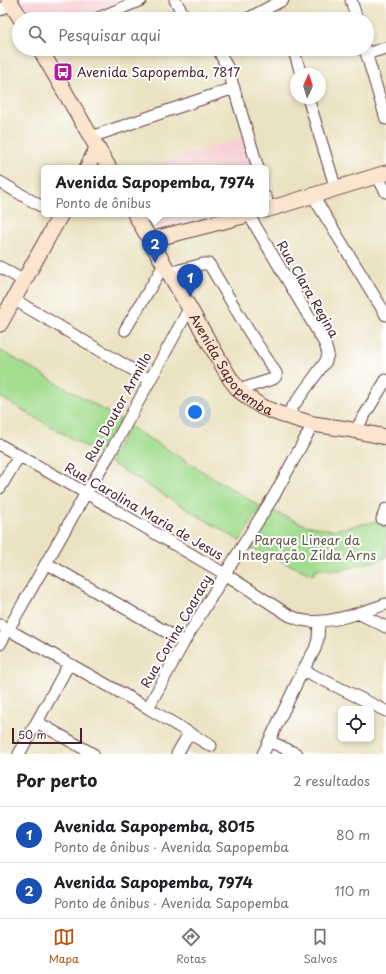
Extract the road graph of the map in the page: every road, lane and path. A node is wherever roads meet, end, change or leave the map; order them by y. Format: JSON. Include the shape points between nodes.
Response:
{"nodes":[{"id":1,"x":141,"y":0,"type":"edge"},
{"id":2,"x":174,"y":0,"type":"edge"},
{"id":3,"x":351,"y":0,"type":"edge"},
{"id":4,"x":276,"y":2,"type":"edge"},
{"id":5,"x":6,"y":5,"type":"edge"},
{"id":6,"x":14,"y":12,"type":"edge"},
{"id":7,"x":113,"y":12,"type":"edge"},
{"id":8,"x":182,"y":12,"type":"edge"},
{"id":9,"x":259,"y":12,"type":"edge"},
{"id":10,"x":355,"y":12,"type":"edge"},
{"id":11,"x":386,"y":48,"type":"edge"},
{"id":12,"x":374,"y":50,"type":"edge"},
{"id":13,"x":44,"y":56,"type":"edge"},
{"id":14,"x":222,"y":56,"type":"edge"},
{"id":15,"x":296,"y":56,"type":"edge"},
{"id":16,"x":367,"y":56,"type":"edge"},
{"id":17,"x":299,"y":68,"type":"edge"},
{"id":18,"x":234,"y":88,"type":"junction"},
{"id":19,"x":310,"y":104,"type":"edge"},
{"id":20,"x":386,"y":119,"type":"edge"},
{"id":21,"x":94,"y":142,"type":"junction"},
{"id":22,"x":88,"y":165,"type":"edge"},
{"id":23,"x":107,"y":165,"type":"edge"},
{"id":24,"x":257,"y":165,"type":"edge"},
{"id":25,"x":381,"y":174,"type":"edge"},
{"id":26,"x":0,"y":182,"type":"edge"},
{"id":27,"x":336,"y":189,"type":"junction"},
{"id":28,"x":386,"y":192,"type":"edge"},
{"id":29,"x":313,"y":196,"type":"junction"},
{"id":30,"x":269,"y":205,"type":"edge"},
{"id":31,"x":41,"y":206,"type":"edge"},
{"id":32,"x":57,"y":217,"type":"edge"},
{"id":33,"x":137,"y":217,"type":"edge"},
{"id":34,"x":238,"y":217,"type":"edge"},
{"id":35,"x":252,"y":217,"type":"edge"},
{"id":36,"x":150,"y":240,"type":"junction"},
{"id":37,"x":0,"y":267,"type":"edge"},
{"id":38,"x":166,"y":269,"type":"junction"},
{"id":39,"x":24,"y":281,"type":"junction"},
{"id":40,"x":13,"y":299,"type":"junction"},
{"id":41,"x":189,"y":309,"type":"junction"},
{"id":42,"x":386,"y":315,"type":"edge"},
{"id":43,"x":0,"y":324,"type":"edge"},
{"id":44,"x":126,"y":330,"type":"dead end"},
{"id":45,"x":150,"y":380,"type":"junction"},
{"id":46,"x":386,"y":380,"type":"edge"},
{"id":47,"x":239,"y":390,"type":"junction"},
{"id":48,"x":286,"y":416,"type":"junction"},
{"id":49,"x":313,"y":424,"type":"junction"},
{"id":50,"x":355,"y":431,"type":"junction"},
{"id":51,"x":386,"y":437,"type":"edge"},
{"id":52,"x":0,"y":445,"type":"edge"},
{"id":53,"x":19,"y":456,"type":"junction"},
{"id":54,"x":0,"y":488,"type":"edge"},
{"id":55,"x":86,"y":493,"type":"junction"},
{"id":56,"x":46,"y":563,"type":"junction"},
{"id":57,"x":225,"y":574,"type":"junction"},
{"id":58,"x":386,"y":604,"type":"edge"},
{"id":59,"x":358,"y":613,"type":"junction"},
{"id":60,"x":319,"y":622,"type":"junction"},
{"id":61,"x":4,"y":627,"type":"edge"},
{"id":62,"x":386,"y":627,"type":"edge"},
{"id":63,"x":184,"y":642,"type":"junction"},
{"id":64,"x":0,"y":644,"type":"edge"},
{"id":65,"x":69,"y":664,"type":"junction"},
{"id":66,"x":303,"y":670,"type":"junction"},
{"id":67,"x":148,"y":708,"type":"junction"},
{"id":68,"x":386,"y":711,"type":"edge"},
{"id":69,"x":37,"y":722,"type":"junction"},
{"id":70,"x":190,"y":732,"type":"junction"},
{"id":71,"x":270,"y":741,"type":"junction"},
{"id":72,"x":211,"y":746,"type":"dead end"},
{"id":73,"x":19,"y":754,"type":"edge"},
{"id":74,"x":93,"y":754,"type":"edge"},
{"id":75,"x":178,"y":754,"type":"edge"},
{"id":76,"x":263,"y":754,"type":"edge"},
{"id":77,"x":297,"y":754,"type":"edge"}],
"edges":[{"from":1,"to":7,"type":"street"},
{"from":2,"to":8,"type":"street"},
{"from":3,"to":10,"type":"street"},
{"from":4,"to":9,"type":"street"},
{"from":5,"to":6,"type":"main road"},
{"from":11,"to":12,"type":"street"},
{"from":13,"to":21,"type":"main road"},
{"from":14,"to":18,"type":"street"},
{"from":15,"to":17,"type":"street"},
{"from":16,"to":20,"type":"street"},
{"from":18,"to":21,"type":"street"},
{"from":18,"to":24,"type":"street"},
{"from":19,"to":27,"type":"street"},
{"from":21,"to":22,"type":"main road"},
{"from":21,"to":23,"type":"main road"},
{"from":25,"to":27,"type":"main road"},
{"from":25,"to":28,"type":"street"},
{"from":26,"to":31,"type":"street"},
{"from":27,"to":29,"type":"main road"},
{"from":29,"to":30,"type":"main road"},
{"from":29,"to":42,"type":"street"},
{"from":32,"to":39,"type":"main road"},
{"from":33,"to":36,"type":"main road","name":"Avenida Sapopemba"},
{"from":34,"to":36,"type":"main road"},
{"from":35,"to":48,"type":"street","name":"Rua Clara Regina","via":[[325,344],[328,354],[326,362]]},
{"from":36,"to":38,"type":"main road","name":"Avenida Sapopemba"},
{"from":37,"to":39,"type":"street"},
{"from":38,"to":41,"type":"main road","name":"Avenida Sapopemba"},
{"from":38,"to":44,"type":"street"},
{"from":38,"to":47,"type":"street","via":[[209,264],[276,373],[273,379]]},
{"from":39,"to":40,"type":"main road"},
{"from":40,"to":43,"type":"main road"},
{"from":40,"to":45,"type":"street"},
{"from":41,"to":45,"type":"street","name":"Rua Doutor Armillo"},
{"from":41,"to":47,"type":"main road","name":"Avenida Sapopemba"},
{"from":45,"to":55,"type":"street","name":"Rua Doutor Armillo"},
{"from":46,"to":50,"type":"street"},
{"from":47,"to":48,"type":"main road","name":"Avenida Sapopemba","via":[[262,407]]},
{"from":48,"to":49,"type":"main road","name":"Avenida Sapopemba"},
{"from":49,"to":50,"type":"main road","name":"Avenida Sapopemba"},
{"from":49,"to":57,"type":"street","name":"Rua Corina Coaracy","via":[[276,494]]},
{"from":50,"to":51,"type":"main road","name":"Avenida Sapopemba"},
{"from":52,"to":53,"type":"street","name":"Rua Carolina Maria de Jesus"},
{"from":53,"to":54,"type":"street"},
{"from":53,"to":55,"type":"street","name":"Rua Carolina Maria de Jesus"},
{"from":55,"to":56,"type":"street","name":"Rua Doutor Armillo"},
{"from":55,"to":57,"type":"street","name":"Rua Carolina Maria de Jesus"},
{"from":56,"to":61,"type":"street","name":"Rua Doutor Armillo"},
{"from":56,"to":63,"type":"street"},
{"from":57,"to":60,"type":"street","name":"Rua Carolina Maria de Jesus","via":[[290,616]]},
{"from":57,"to":63,"type":"street","name":"Rua Corina Coaracy"},
{"from":58,"to":59,"type":"street","name":"Rua Carolina Maria de Jesus"},
{"from":59,"to":60,"type":"street","name":"Rua Carolina Maria de Jesus"},
{"from":59,"to":62,"type":"street"},
{"from":60,"to":66,"type":"street","via":[[318,640]]},
{"from":61,"to":64,"type":"street","name":"Rua Doutor Armillo"},
{"from":61,"to":65,"type":"street"},
{"from":63,"to":67,"type":"street","name":"Rua Corina Coaracy"},
{"from":65,"to":67,"type":"street"},
{"from":65,"to":69,"type":"street"},
{"from":66,"to":68,"type":"street"},
{"from":66,"to":71,"type":"street"},
{"from":67,"to":70,"type":"street"},
{"from":69,"to":73,"type":"street"},
{"from":69,"to":74,"type":"street"},
{"from":70,"to":72,"type":"street"},
{"from":70,"to":75,"type":"street"},
{"from":71,"to":76,"type":"street"},
{"from":71,"to":77,"type":"street"}]}
